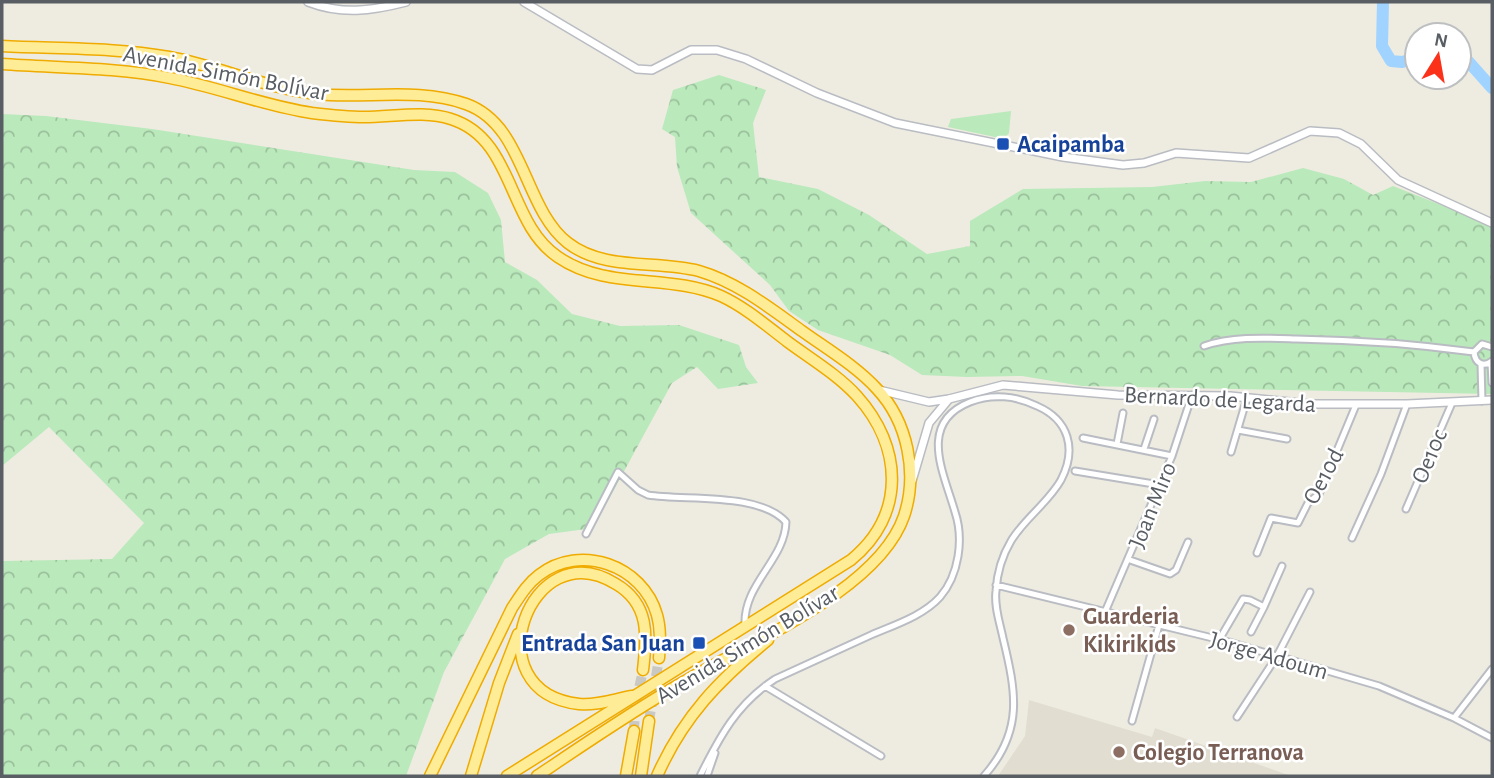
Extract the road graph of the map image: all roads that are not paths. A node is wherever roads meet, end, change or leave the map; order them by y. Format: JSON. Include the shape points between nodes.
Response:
{"nodes":[{"id":1,"x":308,"y":2,"type":"edge"},
{"id":2,"x":406,"y":2,"type":"edge"},
{"id":3,"x":524,"y":2,"type":"edge"},
{"id":4,"x":2,"y":45,"type":"edge"},
{"id":5,"x":2,"y":64,"type":"edge"},
{"id":6,"x":1492,"y":223,"type":"edge"},
{"id":7,"x":1204,"y":346,"type":"dead end"},
{"id":8,"x":1492,"y":347,"type":"edge"},
{"id":9,"x":1474,"y":352,"type":"junction"},
{"id":10,"x":1491,"y":362,"type":"edge"},
{"id":11,"x":1481,"y":364,"type":"junction"},
{"id":12,"x":1492,"y":383,"type":"edge"},
{"id":13,"x":878,"y":390,"type":"junction"},
{"id":14,"x":1192,"y":395,"type":"junction"},
{"id":15,"x":968,"y":398,"type":"junction"},
{"id":16,"x":1247,"y":398,"type":"junction"},
{"id":17,"x":949,"y":400,"type":"junction"},
{"id":18,"x":1492,"y":400,"type":"edge"},
{"id":19,"x":1482,"y":401,"type":"junction"},
{"id":20,"x":1452,"y":403,"type":"junction"},
{"id":21,"x":1407,"y":404,"type":"junction"},
{"id":22,"x":1356,"y":405,"type":"junction"},
{"id":23,"x":1123,"y":413,"type":"dead end"},
{"id":24,"x":1154,"y":419,"type":"dead end"},
{"id":25,"x":1238,"y":430,"type":"junction"},
{"id":26,"x":1083,"y":438,"type":"dead end"},
{"id":27,"x":1287,"y":439,"type":"dead end"},
{"id":28,"x":1117,"y":444,"type":"junction"},
{"id":29,"x":1144,"y":449,"type":"junction"},
{"id":30,"x":1231,"y":452,"type":"dead end"},
{"id":31,"x":1172,"y":456,"type":"junction"},
{"id":32,"x":1074,"y":471,"type":"dead end"},
{"id":33,"x":911,"y":485,"type":"junction"},
{"id":34,"x":1160,"y":485,"type":"junction"},
{"id":35,"x":1406,"y":509,"type":"dead end"},
{"id":36,"x":586,"y":534,"type":"dead end"},
{"id":37,"x":1352,"y":538,"type":"dead end"},
{"id":38,"x":1188,"y":542,"type":"dead end"},
{"id":39,"x":1257,"y":553,"type":"dead end"},
{"id":40,"x":1130,"y":560,"type":"junction"},
{"id":41,"x":1282,"y":566,"type":"dead end"},
{"id":42,"x":996,"y":585,"type":"junction"},
{"id":43,"x":1310,"y":592,"type":"dead end"},
{"id":44,"x":1264,"y":607,"type":"junction"},
{"id":45,"x":1105,"y":612,"type":"junction"},
{"id":46,"x":521,"y":625,"type":"junction"},
{"id":47,"x":1159,"y":625,"type":"junction"},
{"id":48,"x":745,"y":627,"type":"junction"},
{"id":49,"x":783,"y":627,"type":"junction"},
{"id":50,"x":1251,"y":632,"type":"dead end"},
{"id":51,"x":1219,"y":640,"type":"junction"},
{"id":52,"x":1277,"y":656,"type":"junction"},
{"id":53,"x":659,"y":658,"type":"tunnel mouth"},
{"id":54,"x":1492,"y":669,"type":"edge"},
{"id":55,"x":643,"y":670,"type":"tunnel mouth"},
{"id":56,"x":765,"y":686,"type":"junction"},
{"id":57,"x":636,"y":696,"type":"junction"},
{"id":58,"x":1237,"y":717,"type":"dead end"},
{"id":59,"x":1454,"y":718,"type":"junction"},
{"id":60,"x":649,"y":721,"type":"tunnel mouth"},
{"id":61,"x":1132,"y":721,"type":"dead end"},
{"id":62,"x":634,"y":731,"type":"tunnel mouth"},
{"id":63,"x":1492,"y":738,"type":"edge"},
{"id":64,"x":716,"y":746,"type":"junction"},
{"id":65,"x":881,"y":757,"type":"dead end"},
{"id":66,"x":430,"y":776,"type":"edge"},
{"id":67,"x":471,"y":776,"type":"edge"},
{"id":68,"x":507,"y":776,"type":"edge"},
{"id":69,"x":537,"y":776,"type":"edge"},
{"id":70,"x":626,"y":776,"type":"edge"},
{"id":71,"x":641,"y":776,"type":"edge"},
{"id":72,"x":657,"y":776,"type":"edge"},
{"id":73,"x":701,"y":776,"type":"edge"},
{"id":74,"x":707,"y":776,"type":"edge"},
{"id":75,"x":984,"y":776,"type":"edge"}],
"edges":[{"from":1,"to":2,"type":"street","via":[[362,11]]},
{"from":3,"to":6,"type":"street","via":[[637,69],[652,70],[691,50],[717,50],[895,123],[1063,157],[1123,165],[1176,153],[1249,158],[1310,131],[1339,134],[1361,144],[1398,180]]},
{"from":4,"to":13,"type":"highway","name":"Avenida Simón Bolívar","via":[[124,50],[172,57],[315,94],[423,95],[472,106],[490,118],[508,142],[552,228],[569,244],[616,262],[699,271],[728,282],[776,312]]},
{"from":5,"to":48,"type":"highway","name":"Avenida Simón Bolívar","via":[[170,77],[312,113],[448,117],[471,126],[489,144],[525,218],[551,253],[596,276],[696,288],[721,296],[831,373],[869,409],[886,444],[892,485],[884,521],[851,560]]},
{"from":7,"to":9,"type":"street","via":[[1261,338],[1334,339]]},
{"from":8,"to":9,"type":"street","via":[[1482,344]]},
{"from":9,"to":11,"type":"street"},
{"from":10,"to":11,"type":"street"},
{"from":10,"to":12,"type":"street"},
{"from":11,"to":19,"type":"street"},
{"from":13,"to":17,"type":"street","name":"Bernardo de Legarda","via":[[929,402]]},
{"from":13,"to":33,"type":"highway","name":"Avenida Simón Bolívar","via":[[904,435]]},
{"from":14,"to":15,"type":"street","name":"Bernardo de Legarda","via":[[1118,395],[1003,386]]},
{"from":14,"to":16,"type":"street","name":"Bernardo de Legarda"},
{"from":14,"to":31,"type":"street","name":"Joan Miro"},
{"from":15,"to":17,"type":"street","name":"Bernardo de Legarda"},
{"from":15,"to":42,"type":"street","via":[[1025,400],[1055,416],[1068,435],[1060,481],[1011,540]]},
{"from":15,"to":56,"type":"street","via":[[945,421],[938,442],[939,463],[956,512],[959,537],[957,563],[941,596],[909,618]]},
{"from":16,"to":22,"type":"street","name":"Bernardo de Legarda"},
{"from":16,"to":25,"type":"street"},
{"from":17,"to":33,"type":"street","via":[[929,423]]},
{"from":18,"to":19,"type":"street","name":"Bernardo de Legarda"},
{"from":19,"to":20,"type":"street","name":"Bernardo de Legarda"},
{"from":20,"to":21,"type":"street","name":"Bernardo de Legarda"},
{"from":20,"to":35,"type":"street","name":"Oe10c"},
{"from":21,"to":22,"type":"street","name":"Bernardo de Legarda"},
{"from":21,"to":37,"type":"street"},
{"from":22,"to":39,"type":"street","name":"Oe10d","via":[[1319,495],[1308,503],[1298,523],[1271,518]]},
{"from":23,"to":28,"type":"street"},
{"from":24,"to":29,"type":"street"},
{"from":25,"to":27,"type":"street"},
{"from":25,"to":30,"type":"street"},
{"from":26,"to":28,"type":"street"},
{"from":28,"to":29,"type":"street"},
{"from":29,"to":31,"type":"street"},
{"from":31,"to":34,"type":"street","name":"Joan Miro"},
{"from":32,"to":34,"type":"street"},
{"from":33,"to":49,"type":"highway","name":"Avenida Simón Bolívar","via":[[903,519],[884,551],[858,576]]},
{"from":34,"to":40,"type":"street","name":"Joan Miro"},
{"from":36,"to":48,"type":"street","via":[[618,472],[648,495],[733,500],[781,517],[786,530],[748,600]]},
{"from":38,"to":40,"type":"street","via":[[1170,573]]},
{"from":40,"to":45,"type":"street","name":"Joan Miro"},
{"from":41,"to":44,"type":"street"},
{"from":42,"to":45,"type":"street","name":"Jorge Adoum"},
{"from":42,"to":75,"type":"street","via":[[996,606],[1016,701],[1004,748]]},
{"from":43,"to":52,"type":"street"},
{"from":44,"to":50,"type":"street"},
{"from":44,"to":51,"type":"street","via":[[1243,600]]},
{"from":45,"to":47,"type":"street","name":"Jorge Adoum"},
{"from":46,"to":55,"type":"highway","via":[[540,592],[558,579],[579,574],[605,577],[637,604],[645,622]]},
{"from":46,"to":57,"type":"highway","via":[[525,665],[533,680],[552,696],[587,704]]},
{"from":46,"to":67,"type":"highway"},
{"from":47,"to":51,"type":"street","name":"Jorge Adoum"},
{"from":47,"to":61,"type":"street"},
{"from":48,"to":57,"type":"highway","name":"Avenida Simón Bolívar"},
{"from":49,"to":69,"type":"highway","name":"Avenida Simón Bolívar","via":[[682,682]]},
{"from":49,"to":72,"type":"highway","via":[[698,706]]},
{"from":51,"to":52,"type":"street","name":"Jorge Adoum"},
{"from":52,"to":58,"type":"street"},
{"from":52,"to":59,"type":"street","name":"Jorge Adoum","via":[[1388,689]]},
{"from":53,"to":66,"type":"highway","via":[[656,612],[632,577],[600,560],[552,567],[524,589],[512,608]]},
{"from":54,"to":59,"type":"street"},
{"from":56,"to":64,"type":"street","via":[[747,699]]},
{"from":56,"to":65,"type":"street"},
{"from":57,"to":68,"type":"highway","name":"Avenida Simón Bolívar"},
{"from":59,"to":63,"type":"street","name":"Jorge Adoum"},
{"from":60,"to":71,"type":"highway"},
{"from":62,"to":70,"type":"highway"},
{"from":64,"to":73,"type":"street"},
{"from":64,"to":74,"type":"street"}]}
